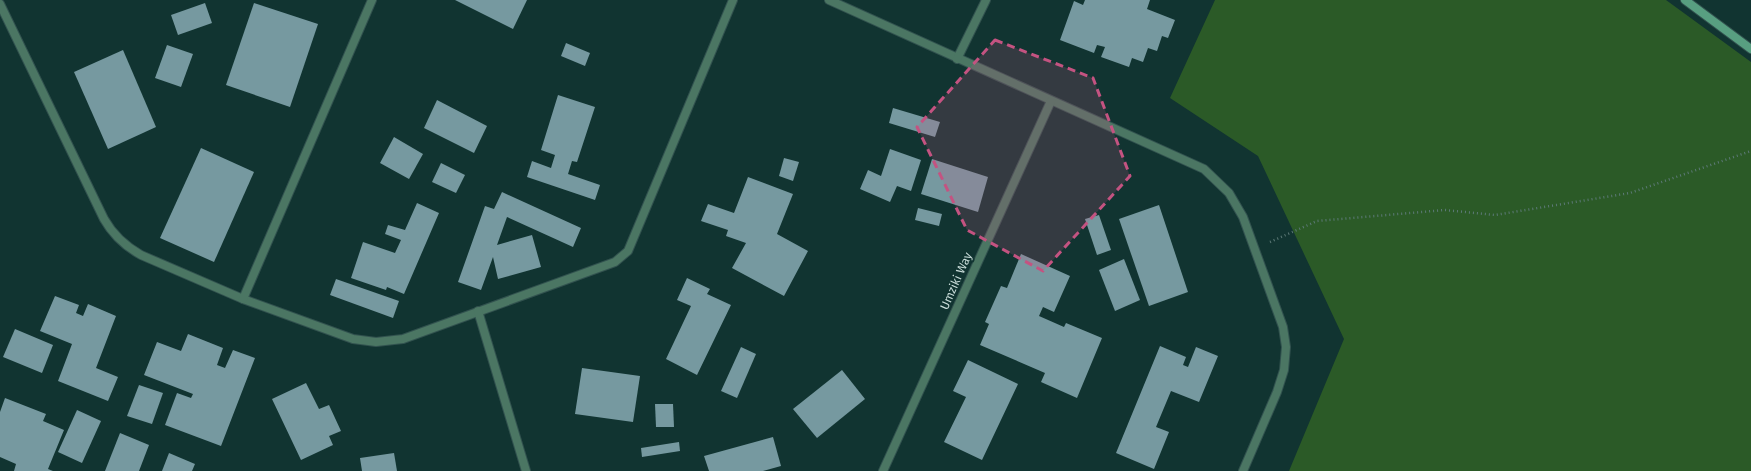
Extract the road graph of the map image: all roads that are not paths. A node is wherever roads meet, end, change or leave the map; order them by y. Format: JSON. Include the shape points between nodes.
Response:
{"nodes":[{"id":1,"x":372,"y":0,"type":"edge"},
{"id":2,"x":733,"y":0,"type":"edge"},
{"id":3,"x":830,"y":0,"type":"edge"},
{"id":4,"x":986,"y":0,"type":"edge"},
{"id":5,"x":1685,"y":0,"type":"edge"},
{"id":6,"x":0,"y":4,"type":"edge"},
{"id":7,"x":1751,"y":49,"type":"edge"},
{"id":8,"x":957,"y":58,"type":"junction"},
{"id":9,"x":1051,"y":101,"type":"junction"},
{"id":10,"x":243,"y":298,"type":"junction"},
{"id":11,"x":478,"y":311,"type":"junction"},
{"id":12,"x":526,"y":471,"type":"edge"},
{"id":13,"x":883,"y":471,"type":"edge"},
{"id":14,"x":1244,"y":471,"type":"edge"}],
"edges":[{"from":1,"to":10,"type":"street"},
{"from":2,"to":11,"type":"street","via":[[628,251],[615,262]]},
{"from":3,"to":8,"type":"street"},
{"from":4,"to":8,"type":"street"},
{"from":5,"to":7,"type":"main road"},
{"from":6,"to":10,"type":"street","via":[[109,228],[127,247],[141,255]]},
{"from":8,"to":9,"type":"street"},
{"from":9,"to":13,"type":"street","name":"Umziki Way"},
{"from":9,"to":14,"type":"street","via":[[1204,169],[1229,193],[1244,217],[1283,327],[1286,347],[1284,370],[1277,392]]},
{"from":10,"to":11,"type":"street","via":[[353,339],[376,342],[403,339]]},
{"from":11,"to":12,"type":"street"}]}
